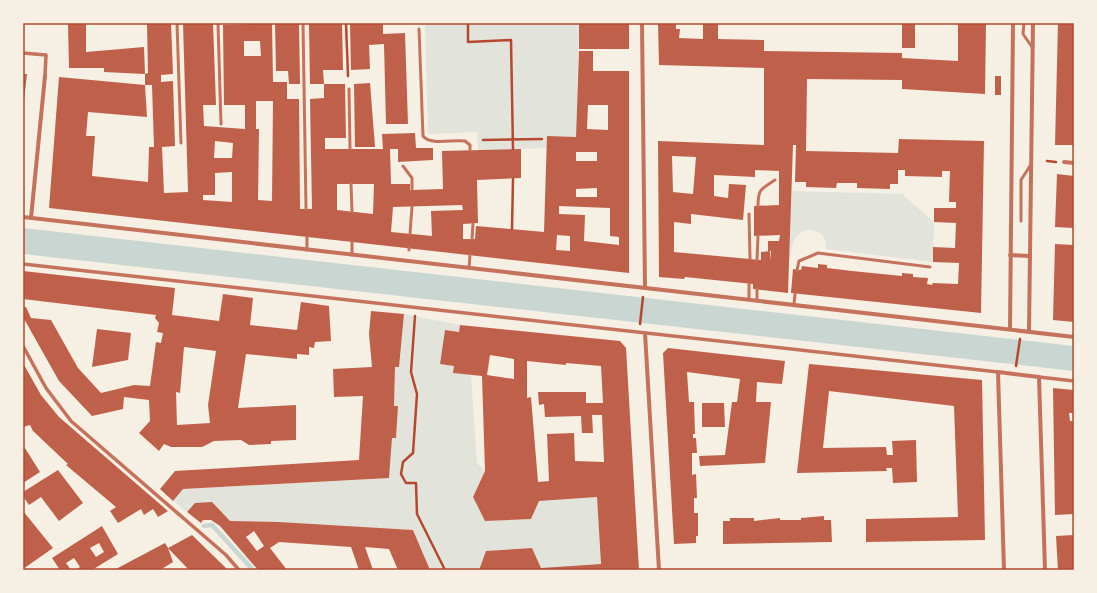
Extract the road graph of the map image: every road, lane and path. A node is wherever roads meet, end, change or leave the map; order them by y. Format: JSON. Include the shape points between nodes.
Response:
{"nodes":[{"id":1,"x":177,"y":23,"type":"edge"},
{"id":2,"x":218,"y":23,"type":"edge"},
{"id":3,"x":303,"y":23,"type":"edge"},
{"id":4,"x":346,"y":23,"type":"edge"},
{"id":5,"x":468,"y":23,"type":"edge"},
{"id":6,"x":642,"y":23,"type":"edge"},
{"id":7,"x":1013,"y":23,"type":"edge"},
{"id":8,"x":1024,"y":23,"type":"edge"},
{"id":9,"x":1033,"y":23,"type":"edge"},
{"id":10,"x":419,"y":29,"type":"dead end"},
{"id":11,"x":1032,"y":47,"type":"junction"},
{"id":12,"x":23,"y":53,"type":"edge"},
{"id":13,"x":45,"y":76,"type":"joint"},
{"id":14,"x":348,"y":76,"type":"dead end"},
{"id":15,"x":348,"y":89,"type":"dead end"},
{"id":16,"x":221,"y":124,"type":"dead end"},
{"id":17,"x":542,"y":139,"type":"dead end"},
{"id":18,"x":483,"y":140,"type":"dead end"},
{"id":19,"x":513,"y":140,"type":"junction"},
{"id":20,"x":181,"y":143,"type":"dead end"},
{"id":21,"x":350,"y":149,"type":"dead end"},
{"id":22,"x":513,"y":149,"type":"dead end"},
{"id":23,"x":470,"y":150,"type":"dead end"},
{"id":24,"x":1064,"y":162,"type":"dead end"},
{"id":25,"x":1074,"y":163,"type":"edge"},
{"id":26,"x":403,"y":166,"type":"dead end"},
{"id":27,"x":1030,"y":166,"type":"junction"},
{"id":28,"x":514,"y":179,"type":"dead end"},
{"id":29,"x":775,"y":180,"type":"dead end"},
{"id":30,"x":351,"y":184,"type":"dead end"},
{"id":31,"x":412,"y":190,"type":"dead end"},
{"id":32,"x":758,"y":206,"type":"dead end"},
{"id":33,"x":412,"y":207,"type":"dead end"},
{"id":34,"x":306,"y":209,"type":"dead end"},
{"id":35,"x":352,"y":212,"type":"dead end"},
{"id":36,"x":749,"y":214,"type":"dead end"},
{"id":37,"x":23,"y":217,"type":"edge"},
{"id":38,"x":31,"y":218,"type":"junction"},
{"id":39,"x":1021,"y":221,"type":"dead end"},
{"id":40,"x":473,"y":224,"type":"dead end"},
{"id":41,"x":512,"y":229,"type":"dead end"},
{"id":42,"x":410,"y":234,"type":"dead end"},
{"id":43,"x":758,"y":236,"type":"dead end"},
{"id":44,"x":307,"y":237,"type":"dead end"},
{"id":45,"x":472,"y":239,"type":"dead end"},
{"id":46,"x":352,"y":242,"type":"dead end"},
{"id":47,"x":307,"y":250,"type":"junction"},
{"id":48,"x":352,"y":255,"type":"junction"},
{"id":49,"x":470,"y":255,"type":"dead end"},
{"id":50,"x":1010,"y":255,"type":"junction"},
{"id":51,"x":1029,"y":256,"type":"junction"},
{"id":52,"x":750,"y":259,"type":"dead end"},
{"id":53,"x":757,"y":260,"type":"dead end"},
{"id":54,"x":23,"y":264,"type":"edge"},
{"id":55,"x":930,"y":266,"type":"dead end"},
{"id":56,"x":470,"y":268,"type":"junction"},
{"id":57,"x":797,"y":270,"type":"dead end"},
{"id":58,"x":749,"y":284,"type":"dead end"},
{"id":59,"x":645,"y":288,"type":"junction"},
{"id":60,"x":757,"y":289,"type":"dead end"},
{"id":61,"x":795,"y":294,"type":"dead end"},
{"id":62,"x":642,"y":297,"type":"dead end"},
{"id":63,"x":749,"y":299,"type":"junction"},
{"id":64,"x":757,"y":300,"type":"junction"},
{"id":65,"x":794,"y":304,"type":"junction"},
{"id":66,"x":416,"y":314,"type":"dead end"},
{"id":67,"x":640,"y":324,"type":"dead end"},
{"id":68,"x":1010,"y":329,"type":"junction"},
{"id":69,"x":1029,"y":331,"type":"junction"},
{"id":70,"x":646,"y":333,"type":"junction"},
{"id":71,"x":1020,"y":337,"type":"dead end"},
{"id":72,"x":1074,"y":337,"type":"edge"},
{"id":73,"x":23,"y":346,"type":"edge"},
{"id":74,"x":1016,"y":369,"type":"dead end"},
{"id":75,"x":998,"y":372,"type":"junction"},
{"id":76,"x":1039,"y":377,"type":"junction"},
{"id":77,"x":1074,"y":381,"type":"edge"},
{"id":78,"x":239,"y":570,"type":"edge"},
{"id":79,"x":445,"y":570,"type":"edge"},
{"id":80,"x":659,"y":570,"type":"edge"},
{"id":81,"x":1004,"y":570,"type":"edge"},
{"id":82,"x":1045,"y":570,"type":"edge"}],
"edges":[{"from":1,"to":20,"type":"lane"},
{"from":2,"to":16,"type":"lane"},
{"from":3,"to":34,"type":"lane"},
{"from":4,"to":14,"type":"path"},
{"from":5,"to":19,"type":"path","via":[[468,42],[511,40]]},
{"from":6,"to":59,"type":"street"},
{"from":7,"to":50,"type":"street"},
{"from":8,"to":11,"type":"lane","via":[[1023,34]]},
{"from":9,"to":11,"type":"street"},
{"from":10,"to":23,"type":"lane","via":[[423,136],[432,141],[465,141],[470,145]]},
{"from":11,"to":27,"type":"street"},
{"from":12,"to":13,"type":"street","via":[[46,55]]},
{"from":13,"to":38,"type":"street"},
{"from":15,"to":21,"type":"lane"},
{"from":17,"to":19,"type":"path"},
{"from":18,"to":19,"type":"path"},
{"from":19,"to":22,"type":"path"},
{"from":24,"to":25,"type":"street"},
{"from":26,"to":31,"type":"lane","via":[[412,178]]},
{"from":27,"to":39,"type":"lane","via":[[1021,180]]},
{"from":27,"to":51,"type":"street"},
{"from":28,"to":41,"type":"path"},
{"from":29,"to":32,"type":"lane","via":[[761,188]]},
{"from":30,"to":35,"type":"lane"},
{"from":33,"to":42,"type":"lane"},
{"from":36,"to":52,"type":"lane"},
{"from":37,"to":38,"type":"street"},
{"from":38,"to":47,"type":"street"},
{"from":40,"to":45,"type":"lane"},
{"from":43,"to":53,"type":"lane"},
{"from":44,"to":47,"type":"lane"},
{"from":46,"to":48,"type":"lane"},
{"from":47,"to":48,"type":"street"},
{"from":48,"to":56,"type":"street"},
{"from":49,"to":56,"type":"lane"},
{"from":50,"to":51,"type":"street"},
{"from":50,"to":68,"type":"street"},
{"from":51,"to":69,"type":"street"},
{"from":54,"to":70,"type":"street"},
{"from":55,"to":57,"type":"lane","via":[[818,253],[799,261]]},
{"from":56,"to":59,"type":"street"},
{"from":58,"to":63,"type":"lane"},
{"from":59,"to":63,"type":"street"},
{"from":60,"to":64,"type":"lane"},
{"from":61,"to":65,"type":"lane"},
{"from":62,"to":67,"type":"path"},
{"from":63,"to":64,"type":"street"},
{"from":64,"to":65,"type":"street"},
{"from":65,"to":68,"type":"street"},
{"from":66,"to":79,"type":"path","via":[[411,372],[417,394],[413,453],[403,462],[401,474],[406,483],[416,483],[417,514]]},
{"from":68,"to":69,"type":"street"},
{"from":69,"to":72,"type":"street"},
{"from":70,"to":75,"type":"street"},
{"from":70,"to":80,"type":"street"},
{"from":71,"to":74,"type":"path"},
{"from":73,"to":78,"type":"street","via":[[46,388],[70,421],[226,555]]},
{"from":75,"to":76,"type":"street"},
{"from":75,"to":81,"type":"street"},
{"from":76,"to":77,"type":"street"},
{"from":76,"to":82,"type":"street"}]}
